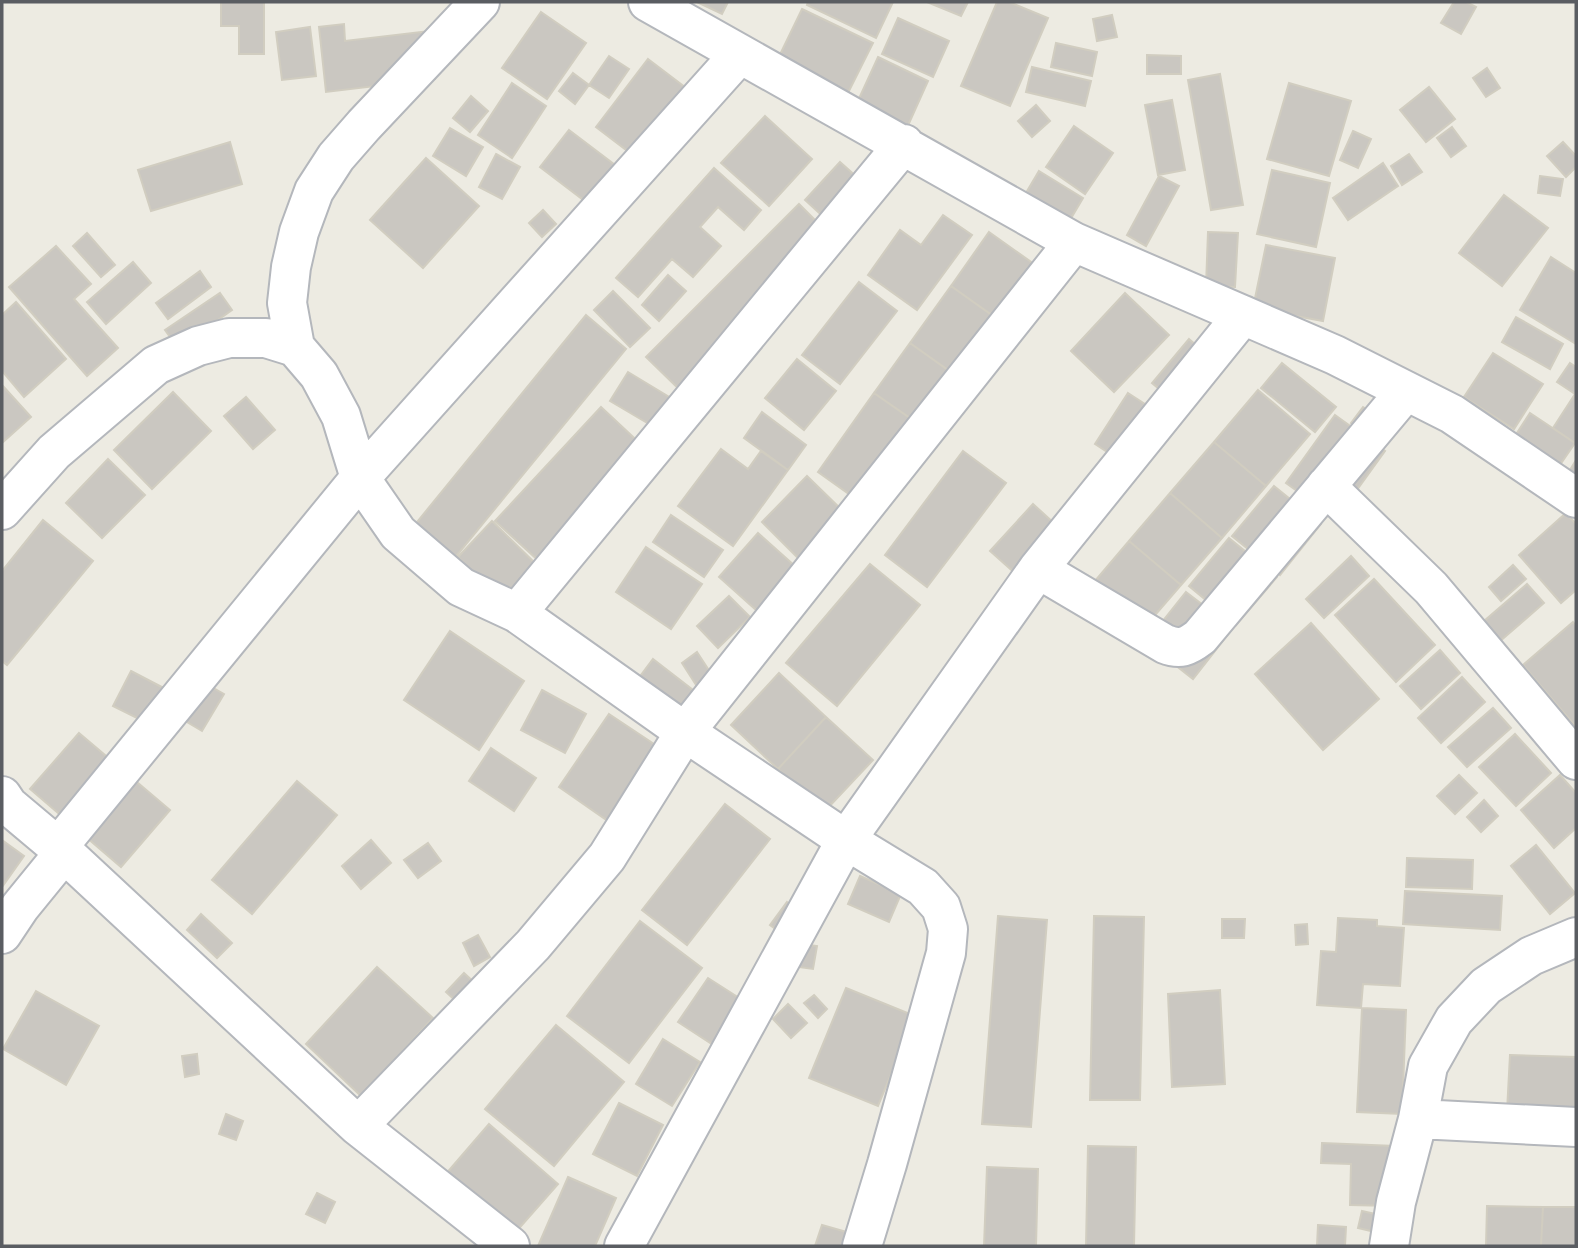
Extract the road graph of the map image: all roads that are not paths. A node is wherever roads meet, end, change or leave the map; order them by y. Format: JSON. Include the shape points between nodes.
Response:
{"nodes":[{"id":1,"x":480,"y":2,"type":"edge"},
{"id":2,"x":648,"y":2,"type":"edge"},
{"id":3,"x":739,"y":55,"type":"junction"},
{"id":4,"x":904,"y":144,"type":"junction"},
{"id":5,"x":1074,"y":242,"type":"junction"},
{"id":6,"x":1243,"y":314,"type":"junction"},
{"id":7,"x":295,"y":347,"type":"junction"},
{"id":8,"x":1406,"y":391,"type":"junction"},
{"id":9,"x":360,"y":478,"type":"junction"},
{"id":10,"x":1326,"y":486,"type":"junction"},
{"id":11,"x":1576,"y":498,"type":"edge"},
{"id":12,"x":2,"y":510,"type":"edge"},
{"id":13,"x":1038,"y":569,"type":"junction"},
{"id":14,"x":517,"y":613,"type":"junction"},
{"id":15,"x":685,"y":732,"type":"junction"},
{"id":16,"x":1576,"y":760,"type":"edge"},
{"id":17,"x":2,"y":796,"type":"edge"},
{"id":18,"x":846,"y":839,"type":"junction"},
{"id":19,"x":61,"y":850,"type":"junction"},
{"id":20,"x":2,"y":934,"type":"edge"},
{"id":21,"x":1576,"y":937,"type":"edge"},
{"id":22,"x":1418,"y":1119,"type":"junction"},
{"id":23,"x":358,"y":1126,"type":"junction"},
{"id":24,"x":1576,"y":1127,"type":"edge"},
{"id":25,"x":510,"y":1246,"type":"edge"},
{"id":26,"x":624,"y":1246,"type":"edge"},
{"id":27,"x":862,"y":1246,"type":"edge"},
{"id":28,"x":1389,"y":1246,"type":"edge"}],
"edges":[{"from":1,"to":7,"type":"street","via":[[364,125],[314,191],[291,267],[287,303]]},
{"from":2,"to":3,"type":"street"},
{"from":3,"to":4,"type":"street"},
{"from":3,"to":9,"type":"street"},
{"from":4,"to":5,"type":"street"},
{"from":4,"to":14,"type":"street"},
{"from":5,"to":6,"type":"street"},
{"from":5,"to":15,"type":"street"},
{"from":6,"to":8,"type":"street"},
{"from":6,"to":13,"type":"street"},
{"from":7,"to":9,"type":"street","via":[[319,375],[341,416]]},
{"from":7,"to":12,"type":"street","via":[[267,338],[229,338],[156,365],[54,452]]},
{"from":8,"to":10,"type":"street"},
{"from":8,"to":11,"type":"street","via":[[1452,414]]},
{"from":9,"to":14,"type":"street","via":[[398,533],[461,587]]},
{"from":9,"to":19,"type":"street"},
{"from":10,"to":13,"type":"street","via":[[1188,646],[1165,644]]},
{"from":10,"to":16,"type":"street","via":[[1431,588]]},
{"from":13,"to":18,"type":"street"},
{"from":14,"to":15,"type":"street"},
{"from":15,"to":18,"type":"street"},
{"from":15,"to":23,"type":"street","via":[[607,857],[533,945]]},
{"from":17,"to":19,"type":"street"},
{"from":18,"to":26,"type":"street"},
{"from":18,"to":27,"type":"street","via":[[923,887],[940,908],[948,929],[946,953]]},
{"from":19,"to":20,"type":"street"},
{"from":19,"to":23,"type":"street"},
{"from":21,"to":22,"type":"street","via":[[1531,956],[1486,986],[1454,1020],[1428,1066]]},
{"from":22,"to":24,"type":"street"},
{"from":22,"to":28,"type":"street"},
{"from":23,"to":25,"type":"street"}]}
